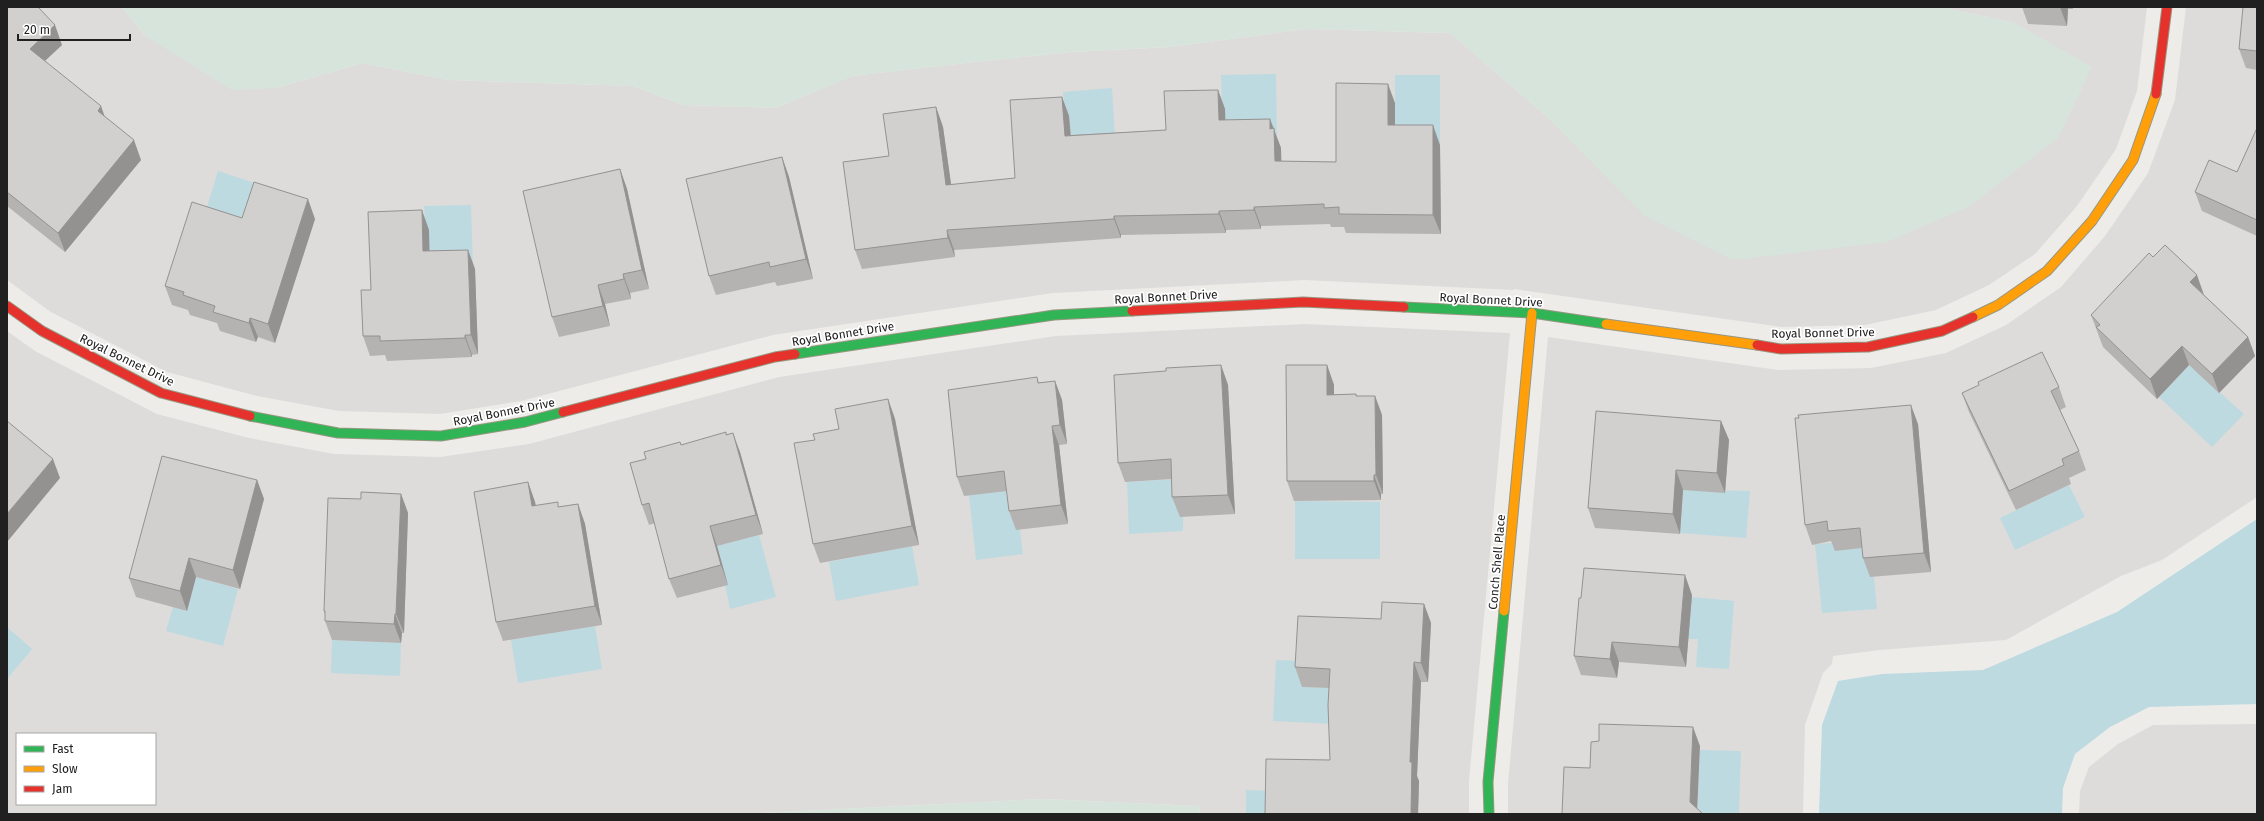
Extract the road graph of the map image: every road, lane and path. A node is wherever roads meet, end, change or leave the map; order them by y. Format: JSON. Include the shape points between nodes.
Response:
{"nodes":[{"id":1,"x":2167,"y":7,"type":"edge"},
{"id":2,"x":7,"y":306,"type":"edge"},
{"id":3,"x":1532,"y":313,"type":"junction"},
{"id":4,"x":1488,"y":814,"type":"edge"}],
"edges":[{"from":1,"to":3,"type":"street","name":"Royal Bonnet Drive","via":[[2156,97],[2132,160],[2092,221],[2047,271],[1991,308],[1942,331],[1868,347],[1780,349]]},
{"from":2,"to":3,"type":"street","name":"Royal Bonnet Drive","via":[[42,331],[161,393],[253,417],[338,433],[441,436],[525,422],[775,356],[1054,314],[1303,302]]},
{"from":3,"to":4,"type":"street","name":"Conch Shell Place","via":[[1488,782]]}]}
